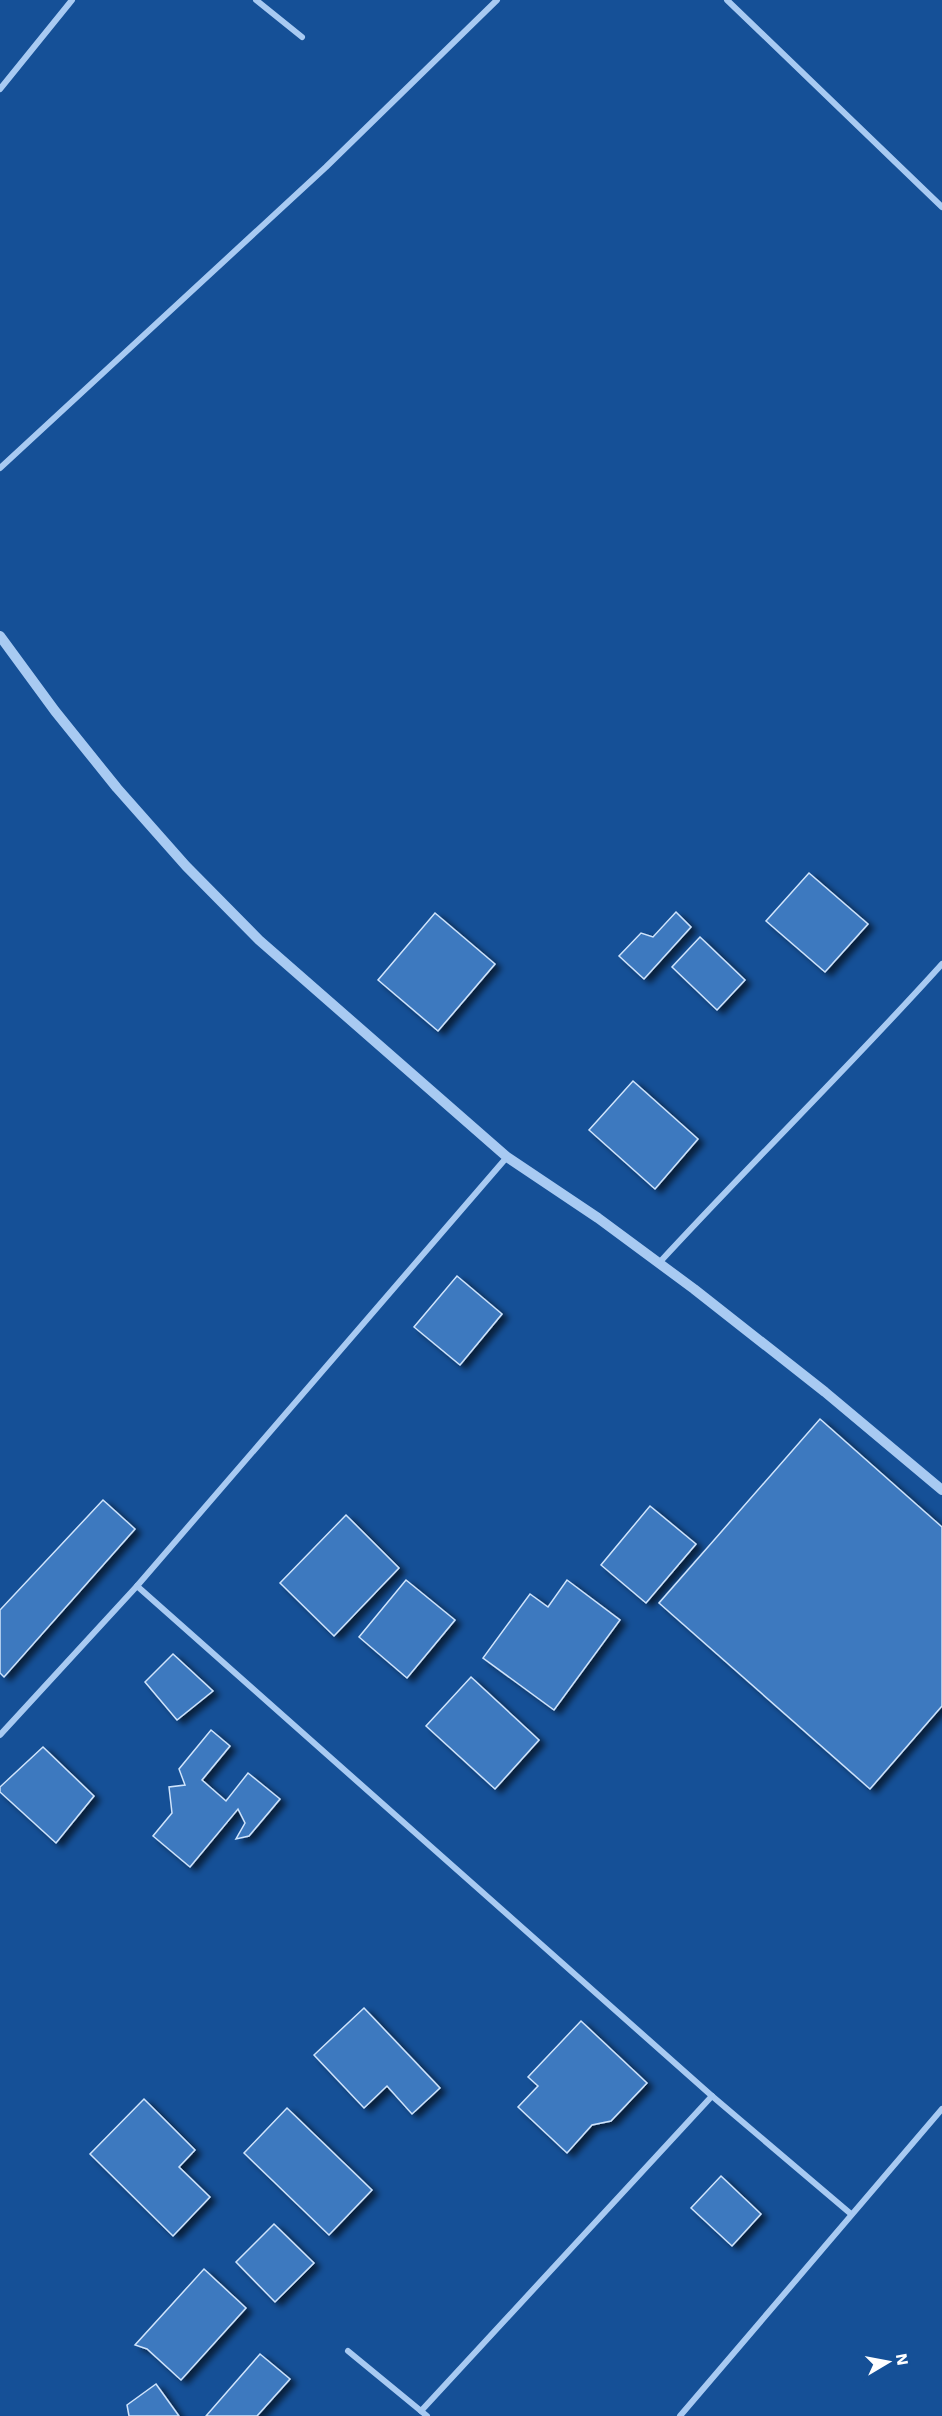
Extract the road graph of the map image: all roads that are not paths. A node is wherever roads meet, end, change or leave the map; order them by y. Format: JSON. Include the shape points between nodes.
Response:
{"nodes":[{"id":1,"x":72,"y":0,"type":"edge"},
{"id":2,"x":256,"y":0,"type":"edge"},
{"id":3,"x":497,"y":0,"type":"edge"},
{"id":4,"x":727,"y":0,"type":"edge"},
{"id":5,"x":302,"y":38,"type":"dead end"},
{"id":6,"x":0,"y":89,"type":"edge"},
{"id":7,"x":942,"y":207,"type":"edge"},
{"id":8,"x":0,"y":468,"type":"edge"},
{"id":9,"x":0,"y":636,"type":"edge"},
{"id":10,"x":942,"y":964,"type":"edge"},
{"id":11,"x":507,"y":1157,"type":"junction"},
{"id":12,"x":659,"y":1263,"type":"junction"},
{"id":13,"x":942,"y":1490,"type":"edge"},
{"id":14,"x":137,"y":1586,"type":"junction"},
{"id":15,"x":0,"y":1735,"type":"edge"},
{"id":16,"x":712,"y":2096,"type":"junction"},
{"id":17,"x":942,"y":2109,"type":"edge"},
{"id":18,"x":851,"y":2214,"type":"junction"},
{"id":19,"x":348,"y":2351,"type":"dead end"},
{"id":20,"x":424,"y":2414,"type":"edge"},
{"id":21,"x":680,"y":2416,"type":"edge"}],
"edges":[{"from":1,"to":6,"type":"street"},
{"from":2,"to":5,"type":"street"},
{"from":3,"to":8,"type":"street","via":[[317,174]]},
{"from":4,"to":7,"type":"street"},
{"from":9,"to":11,"type":"street","via":[[117,788],[186,866],[259,940]]},
{"from":10,"to":12,"type":"street","via":[[861,1054],[764,1150]]},
{"from":11,"to":12,"type":"street"},
{"from":11,"to":14,"type":"street"},
{"from":12,"to":13,"type":"street","via":[[825,1392]]},
{"from":14,"to":15,"type":"street"},
{"from":14,"to":16,"type":"street"},
{"from":16,"to":18,"type":"street"},
{"from":16,"to":20,"type":"street"},
{"from":17,"to":18,"type":"street"},
{"from":18,"to":21,"type":"street"},
{"from":19,"to":20,"type":"street"}]}
